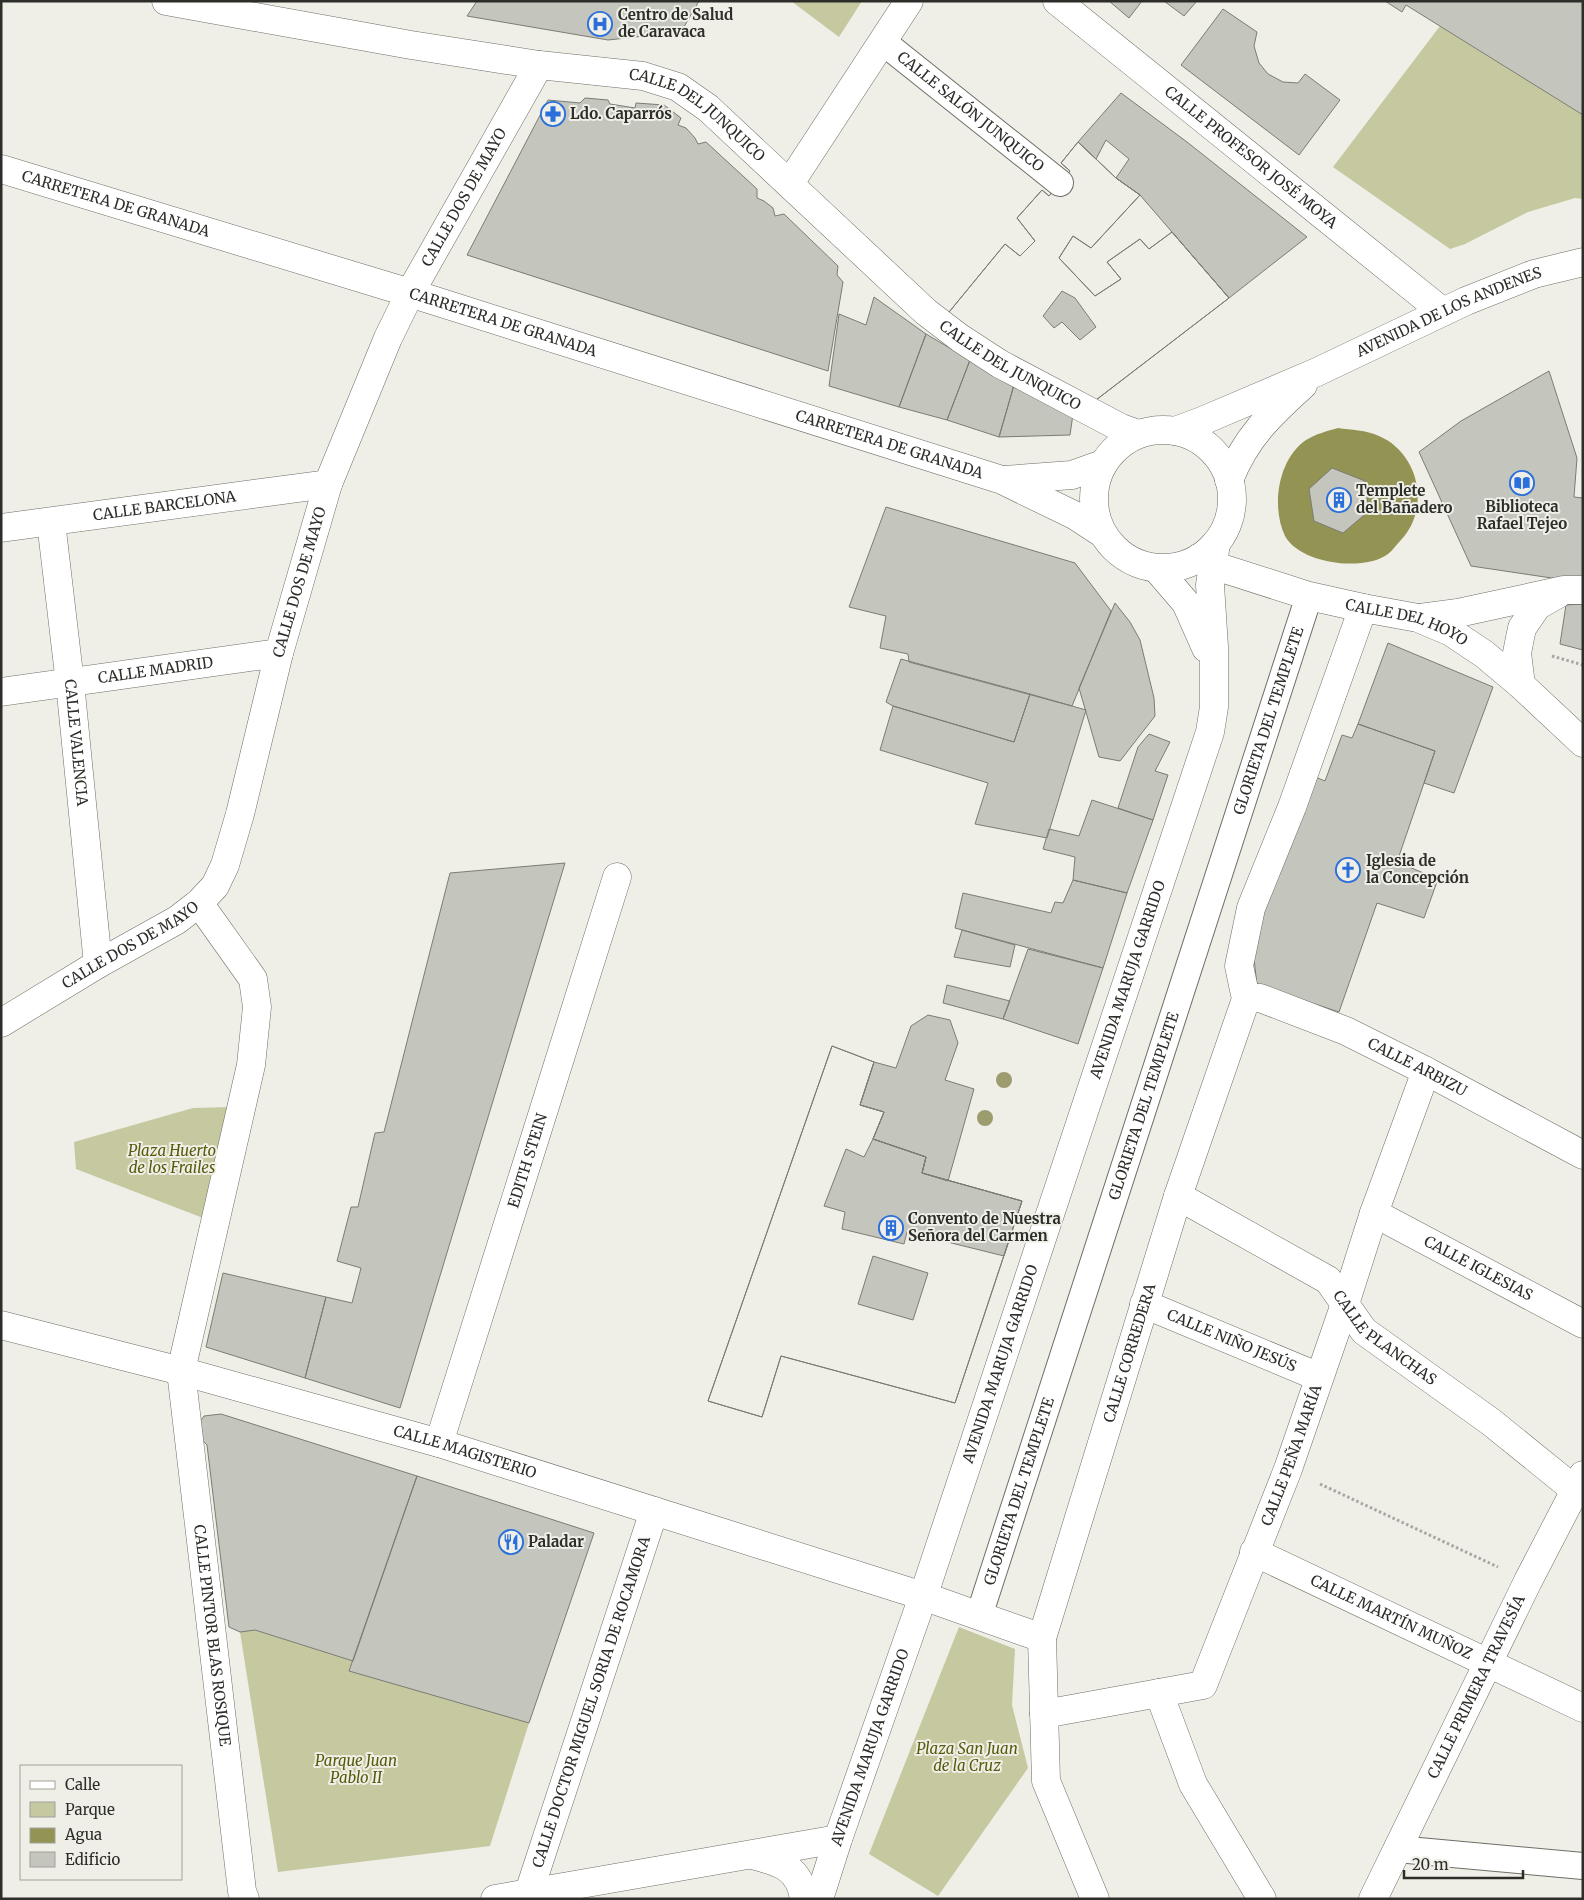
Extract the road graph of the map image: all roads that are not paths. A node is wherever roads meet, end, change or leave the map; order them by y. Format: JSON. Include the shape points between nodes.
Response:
{"nodes":[{"id":1,"x":166,"y":1,"type":"edge"},
{"id":2,"x":909,"y":1,"type":"edge"},
{"id":3,"x":1057,"y":1,"type":"edge"},
{"id":4,"x":882,"y":42,"type":"junction"},
{"id":5,"x":539,"y":65,"type":"junction"},
{"id":6,"x":1,"y":169,"type":"edge"},
{"id":7,"x":790,"y":183,"type":"junction"},
{"id":8,"x":1060,"y":183,"type":"dead end"},
{"id":9,"x":1583,"y":262,"type":"edge"},
{"id":10,"x":410,"y":293,"type":"junction"},
{"id":11,"x":1443,"y":312,"type":"junction"},
{"id":12,"x":1318,"y":372,"type":"junction"},
{"id":13,"x":1175,"y":431,"type":"junction"},
{"id":14,"x":1138,"y":434,"type":"junction"},
{"id":15,"x":1103,"y":464,"type":"junction"},
{"id":16,"x":1002,"y":480,"type":"junction"},
{"id":17,"x":1229,"y":480,"type":"junction"},
{"id":18,"x":328,"y":484,"type":"junction"},
{"id":19,"x":51,"y":522,"type":"junction"},
{"id":20,"x":1,"y":528,"type":"edge"},
{"id":21,"x":1102,"y":533,"type":"junction"},
{"id":22,"x":1209,"y":555,"type":"junction"},
{"id":23,"x":1156,"y":568,"type":"junction"},
{"id":24,"x":1573,"y":590,"type":"edge"},
{"id":25,"x":1309,"y":596,"type":"junction"},
{"id":26,"x":1363,"y":608,"type":"junction"},
{"id":27,"x":1418,"y":618,"type":"junction"},
{"id":28,"x":279,"y":653,"type":"junction"},
{"id":29,"x":70,"y":683,"type":"junction"},
{"id":30,"x":1214,"y":684,"type":"junction"},
{"id":31,"x":1521,"y":685,"type":"junction"},
{"id":32,"x":1,"y":692,"type":"edge"},
{"id":33,"x":1583,"y":743,"type":"edge"},
{"id":34,"x":617,"y":877,"type":"dead end"},
{"id":35,"x":199,"y":903,"type":"junction"},
{"id":36,"x":98,"y":964,"type":"junction"},
{"id":37,"x":1246,"y":999,"type":"junction"},
{"id":38,"x":1,"y":1023,"type":"edge"},
{"id":39,"x":1426,"y":1071,"type":"junction"},
{"id":40,"x":1583,"y":1155,"type":"edge"},
{"id":41,"x":1178,"y":1196,"type":"junction"},
{"id":42,"x":1374,"y":1213,"type":"junction"},
{"id":43,"x":1144,"y":1304,"type":"junction"},
{"id":44,"x":1345,"y":1304,"type":"junction"},
{"id":45,"x":1583,"y":1324,"type":"edge"},
{"id":46,"x":1,"y":1326,"type":"edge"},
{"id":47,"x":181,"y":1371,"type":"junction"},
{"id":48,"x":1320,"y":1377,"type":"junction"},
{"id":49,"x":439,"y":1443,"type":"junction"},
{"id":50,"x":1580,"y":1486,"type":"edge"},
{"id":51,"x":654,"y":1511,"type":"junction"},
{"id":52,"x":1254,"y":1552,"type":"junction"},
{"id":53,"x":923,"y":1596,"type":"junction"},
{"id":54,"x":979,"y":1616,"type":"junction"},
{"id":55,"x":1042,"y":1638,"type":"junction"},
{"id":56,"x":1488,"y":1664,"type":"junction"},
{"id":57,"x":1160,"y":1693,"type":"junction"},
{"id":58,"x":1583,"y":1708,"type":"edge"},
{"id":59,"x":1044,"y":1714,"type":"junction"},
{"id":60,"x":838,"y":1839,"type":"junction"},
{"id":61,"x":1397,"y":1849,"type":"junction"},
{"id":62,"x":750,"y":1854,"type":"junction"},
{"id":63,"x":1583,"y":1866,"type":"edge"},
{"id":64,"x":529,"y":1892,"type":"junction"},
{"id":65,"x":245,"y":1899,"type":"edge"},
{"id":66,"x":495,"y":1899,"type":"edge"},
{"id":67,"x":804,"y":1899,"type":"edge"},
{"id":68,"x":819,"y":1899,"type":"edge"},
{"id":69,"x":1095,"y":1899,"type":"edge"},
{"id":70,"x":1262,"y":1899,"type":"edge"},
{"id":71,"x":1373,"y":1899,"type":"edge"}],
"edges":[{"from":1,"to":5,"type":"street","name":"CALLE DEL JUNQUICO"},
{"from":2,"to":4,"type":"street"},
{"from":3,"to":11,"type":"street","name":"CALLE PROFESOR JOSÉ MOYA"},
{"from":4,"to":7,"type":"street"},
{"from":4,"to":8,"type":"street","name":"CALLE SALÓN JUNQUICO"},
{"from":5,"to":7,"type":"street","name":"CALLE DEL JUNQUICO","via":[[643,76],[678,87],[708,108]]},
{"from":5,"to":10,"type":"street","name":"CALLE DOS DE MAYO"},
{"from":6,"to":10,"type":"street","name":"CARRETERA DE GRANADA"},
{"from":7,"to":14,"type":"street","name":"CALLE DEL JUNQUICO","via":[[926,312],[960,338],[1000,364]]},
{"from":9,"to":11,"type":"street","name":"AVENIDA DE LOS ANDENES","via":[[1534,274]]},
{"from":10,"to":16,"type":"street","name":"CARRETERA DE GRANADA"},
{"from":10,"to":18,"type":"street","name":"CALLE DOS DE MAYO"},
{"from":11,"to":12,"type":"street","name":"AVENIDA DE LOS ANDENES"},
{"from":12,"to":13,"type":"street"},
{"from":12,"to":17,"type":"street","via":[[1269,416],[1247,442]]},
{"from":13,"to":14,"type":"street","via":[[1163,429]]},
{"from":13,"to":17,"type":"street","via":[[1196,438],[1213,452]]},
{"from":14,"to":15,"type":"street","via":[[1121,443]]},
{"from":15,"to":16,"type":"street","name":"CARRETERA DE GRANADA","via":[[1072,475]]},
{"from":15,"to":21,"type":"street","via":[[1096,480],[1094,498],[1094,510]]},
{"from":16,"to":21,"type":"street","name":"CARRETERA DE GRANADA","via":[[1076,516]]},
{"from":17,"to":22,"type":"street","via":[[1230,513]]},
{"from":18,"to":19,"type":"street","name":"CALLE BARCELONA"},
{"from":18,"to":28,"type":"street","name":"CALLE DOS DE MAYO"},
{"from":19,"to":20,"type":"street","name":"CALLE BARCELONA"},
{"from":19,"to":29,"type":"street","name":"CALLE VALENCIA"},
{"from":21,"to":23,"type":"street","via":[[1116,550],[1135,562]]},
{"from":22,"to":23,"type":"street","via":[[1174,567]]},
{"from":22,"to":25,"type":"street","name":"CALLE DEL HOYO"},
{"from":22,"to":30,"type":"street","name":"AVENIDA MARUJA GARRIDO"},
{"from":23,"to":30,"type":"street","name":"AVENIDA MARUJA GARRIDO","via":[[1186,603],[1204,644]]},
{"from":24,"to":27,"type":"street"},
{"from":24,"to":31,"type":"street","via":[[1537,606],[1522,628],[1516,653]]},
{"from":25,"to":26,"type":"street","name":"CALLE DEL HOYO"},
{"from":25,"to":54,"type":"street","name":"GLORIETA DEL TEMPLETE"},
{"from":26,"to":27,"type":"street","name":"CALLE DEL HOYO"},
{"from":26,"to":37,"type":"street","via":[[1292,807],[1250,908],[1239,966]]},
{"from":27,"to":31,"type":"street","name":"CALLE DEL HOYO","via":[[1451,632]]},
{"from":28,"to":29,"type":"street","name":"CALLE MADRID"},
{"from":28,"to":35,"type":"street","name":"CALLE DOS DE MAYO","via":[[225,865],[215,886]]},
{"from":29,"to":32,"type":"street","name":"CALLE MADRID"},
{"from":29,"to":36,"type":"street","name":"CALLE VALENCIA"},
{"from":30,"to":53,"type":"street","name":"AVENIDA MARUJA GARRIDO","via":[[1214,707],[1202,759]]},
{"from":31,"to":33,"type":"street","name":"CALLE DEL HOYO"},
{"from":34,"to":49,"type":"street","name":"EDITH STEIN"},
{"from":35,"to":36,"type":"street","name":"CALLE DOS DE MAYO","via":[[177,920]]},
{"from":35,"to":47,"type":"street","name":"CALLE PINTOR BLAS ROSIQUE","via":[[253,979],[257,1007],[251,1065]]},
{"from":36,"to":38,"type":"street","name":"CALLE DOS DE MAYO"},
{"from":37,"to":39,"type":"street","name":"CALLE ARBIZU","via":[[1260,998],[1346,1031]]},
{"from":37,"to":41,"type":"street","name":"CALLE CORREDERA"},
{"from":39,"to":40,"type":"street","name":"CALLE ARBIZU"},
{"from":39,"to":42,"type":"street","name":"CALLE PEÑA MARÍA"},
{"from":41,"to":43,"type":"street","name":"CALLE CORREDERA"},
{"from":41,"to":44,"type":"street","name":"CALLE PLANCHAS","via":[[1328,1280]]},
{"from":42,"to":44,"type":"street","name":"CALLE PEÑA MARÍA"},
{"from":42,"to":45,"type":"street","name":"CALLE IGLESIAS"},
{"from":43,"to":48,"type":"street","name":"CALLE NIÑO JESÚS"},
{"from":43,"to":55,"type":"street","name":"CALLE CORREDERA"},
{"from":44,"to":48,"type":"street","name":"CALLE PEÑA MARÍA"},
{"from":44,"to":50,"type":"street","name":"CALLE PLANCHAS","via":[[1364,1331]]},
{"from":46,"to":47,"type":"street","name":"CALLE MAGISTERIO"},
{"from":47,"to":49,"type":"street","name":"CALLE MAGISTERIO"},
{"from":47,"to":65,"type":"street","name":"CALLE PINTOR BLAS ROSIQUE","via":[[239,1872]]},
{"from":48,"to":52,"type":"street","name":"CALLE PEÑA MARÍA","via":[[1288,1469]]},
{"from":49,"to":51,"type":"street","name":"CALLE MAGISTERIO"},
{"from":50,"to":56,"type":"street","name":"CALLE PRIMERA TRAVESÍA","via":[[1528,1581]]},
{"from":51,"to":53,"type":"street","name":"CALLE MAGISTERIO"},
{"from":51,"to":64,"type":"street","name":"CALLE DOCTOR MIGUEL SORIA DE ROCAMORA"},
{"from":52,"to":56,"type":"street","name":"CALLE MARTÍN MUÑOZ"},
{"from":52,"to":57,"type":"street","name":"CALLE PEÑA MARÍA","via":[[1203,1685]]},
{"from":53,"to":54,"type":"street","name":"CALLE MAGISTERIO"},
{"from":53,"to":60,"type":"street","name":"AVENIDA MARUJA GARRIDO"},
{"from":54,"to":55,"type":"street","name":"CALLE MAGISTERIO"},
{"from":55,"to":59,"type":"street","name":"CALLE CORREDERA"},
{"from":56,"to":58,"type":"street","name":"CALLE MARTÍN MUÑOZ"},
{"from":56,"to":61,"type":"street","name":"CALLE PRIMERA TRAVESÍA"},
{"from":57,"to":59,"type":"street","name":"CALLE PEÑA MARÍA"},
{"from":57,"to":70,"type":"street","via":[[1193,1784]]},
{"from":59,"to":69,"type":"street","name":"CALLE CORREDERA","via":[[1046,1781]]},
{"from":60,"to":62,"type":"street"},
{"from":60,"to":68,"type":"street","name":"AVENIDA MARUJA GARRIDO"},
{"from":61,"to":63,"type":"street"},
{"from":61,"to":71,"type":"street","name":"CALLE PRIMERA TRAVESÍA"},
{"from":62,"to":64,"type":"street"},
{"from":62,"to":67,"type":"street","via":[[785,1866],[795,1874]]},
{"from":64,"to":66,"type":"street"}]}
